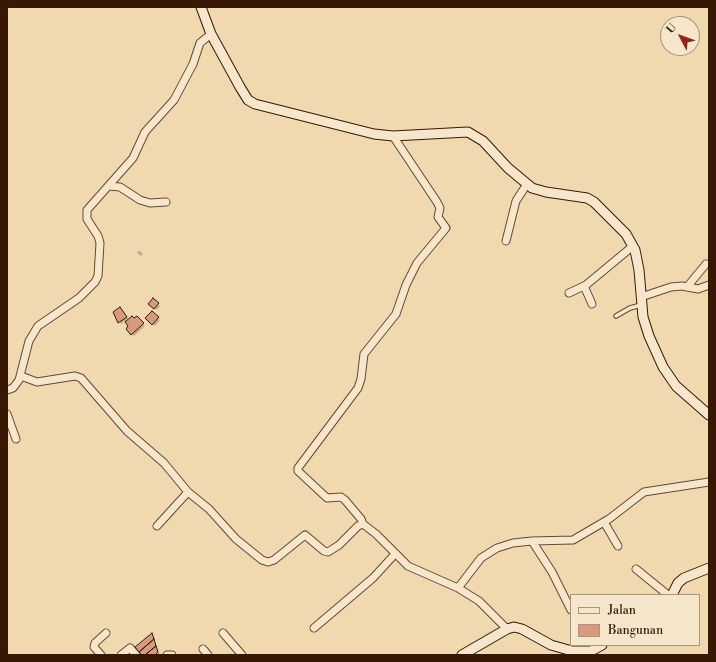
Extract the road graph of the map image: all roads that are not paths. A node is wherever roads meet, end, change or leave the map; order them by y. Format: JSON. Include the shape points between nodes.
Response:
{"nodes":[{"id":1,"x":201,"y":7,"type":"edge"},
{"id":2,"x":211,"y":34,"type":"junction"},
{"id":3,"x":393,"y":136,"type":"junction"},
{"id":4,"x":527,"y":184,"type":"junction"},
{"id":5,"x":110,"y":186,"type":"junction"},
{"id":6,"x":166,"y":202,"type":"dead end"},
{"id":7,"x":506,"y":241,"type":"dead end"},
{"id":8,"x":633,"y":246,"type":"junction"},
{"id":9,"x":706,"y":264,"type":"dead end"},
{"id":10,"x":709,"y":285,"type":"edge"},
{"id":11,"x":584,"y":286,"type":"junction"},
{"id":12,"x":687,"y":287,"type":"junction"},
{"id":13,"x":569,"y":293,"type":"dead end"},
{"id":14,"x":641,"y":301,"type":"junction"},
{"id":15,"x":592,"y":304,"type":"dead end"},
{"id":16,"x":616,"y":316,"type":"dead end"},
{"id":17,"x":21,"y":376,"type":"junction"},
{"id":18,"x":7,"y":390,"type":"edge"},
{"id":19,"x":7,"y":414,"type":"edge"},
{"id":20,"x":709,"y":415,"type":"edge"},
{"id":21,"x":16,"y":439,"type":"dead end"},
{"id":22,"x":709,"y":482,"type":"edge"},
{"id":23,"x":188,"y":492,"type":"junction"},
{"id":24,"x":604,"y":522,"type":"junction"},
{"id":25,"x":363,"y":524,"type":"junction"},
{"id":26,"x":157,"y":526,"type":"dead end"},
{"id":27,"x":532,"y":540,"type":"junction"},
{"id":28,"x":618,"y":546,"type":"dead end"},
{"id":29,"x":395,"y":554,"type":"junction"},
{"id":30,"x":709,"y":568,"type":"edge"},
{"id":31,"x":636,"y":569,"type":"dead end"},
{"id":32,"x":458,"y":588,"type":"junction"},
{"id":33,"x":667,"y":594,"type":"edge"},
{"id":34,"x":673,"y":594,"type":"edge"},
{"id":35,"x":570,"y":608,"type":"edge"},
{"id":36,"x":314,"y":628,"type":"dead end"},
{"id":37,"x":507,"y":629,"type":"junction"},
{"id":38,"x":106,"y":633,"type":"dead end"},
{"id":39,"x":223,"y":633,"type":"dead end"},
{"id":40,"x":591,"y":650,"type":"edge"},
{"id":41,"x":101,"y":655,"type":"edge"},
{"id":42,"x":121,"y":655,"type":"edge"},
{"id":43,"x":136,"y":655,"type":"edge"},
{"id":44,"x":167,"y":655,"type":"edge"},
{"id":45,"x":172,"y":655,"type":"edge"},
{"id":46,"x":242,"y":655,"type":"edge"},
{"id":47,"x":462,"y":655,"type":"edge"}],
"edges":[{"from":1,"to":2,"type":"street"},
{"from":2,"to":3,"type":"street","via":[[248,100],[255,104],[367,133]]},
{"from":2,"to":5,"type":"street","via":[[200,43],[193,64],[174,100],[145,132],[137,153]]},
{"from":3,"to":4,"type":"street","via":[[463,131],[472,133]]},
{"from":3,"to":25,"type":"street","via":[[440,207],[438,217],[446,228],[417,263],[396,314],[366,351],[358,388],[298,468],[298,471],[327,498],[341,497],[345,500]]},
{"from":4,"to":7,"type":"street","via":[[516,201]]},
{"from":4,"to":8,"type":"street","via":[[546,192],[590,199],[626,234]]},
{"from":5,"to":6,"type":"street","via":[[120,187],[150,204]]},
{"from":5,"to":17,"type":"street","via":[[86,213],[100,243],[97,279],[78,298],[43,322],[35,331],[26,350]]},
{"from":8,"to":11,"type":"street"},
{"from":8,"to":14,"type":"street","via":[[638,264]]},
{"from":9,"to":12,"type":"street"},
{"from":10,"to":12,"type":"street","via":[[698,289]]},
{"from":11,"to":13,"type":"street"},
{"from":11,"to":15,"type":"street"},
{"from":12,"to":14,"type":"street","via":[[671,287]]},
{"from":14,"to":16,"type":"lane"},
{"from":14,"to":20,"type":"street","via":[[649,336],[670,378]]},
{"from":17,"to":18,"type":"street","via":[[16,384]]},
{"from":17,"to":23,"type":"street","via":[[37,382],[75,376],[81,378],[122,426],[164,464]]},
{"from":19,"to":21,"type":"street"},
{"from":22,"to":24,"type":"street","via":[[644,492]]},
{"from":23,"to":25,"type":"street","via":[[209,509],[236,539],[265,561],[274,560],[305,535],[328,552]]},
{"from":23,"to":26,"type":"street"},
{"from":24,"to":27,"type":"street","via":[[573,540]]},
{"from":24,"to":28,"type":"street"},
{"from":25,"to":29,"type":"street"},
{"from":27,"to":32,"type":"street","via":[[505,544],[488,553]]},
{"from":27,"to":35,"type":"street"},
{"from":29,"to":32,"type":"street","via":[[412,569]]},
{"from":29,"to":36,"type":"street","via":[[373,578]]},
{"from":30,"to":34,"type":"street","via":[[681,580]]},
{"from":31,"to":33,"type":"street"},
{"from":32,"to":37,"type":"street","via":[[488,609]]},
{"from":37,"to":40,"type":"street","via":[[519,628],[562,649],[580,652]]},
{"from":37,"to":47,"type":"street"},
{"from":38,"to":41,"type":"street","via":[[94,647]]},
{"from":39,"to":46,"type":"street"},
{"from":42,"to":43,"type":"street","via":[[130,648]]},
{"from":44,"to":45,"type":"street"}]}
